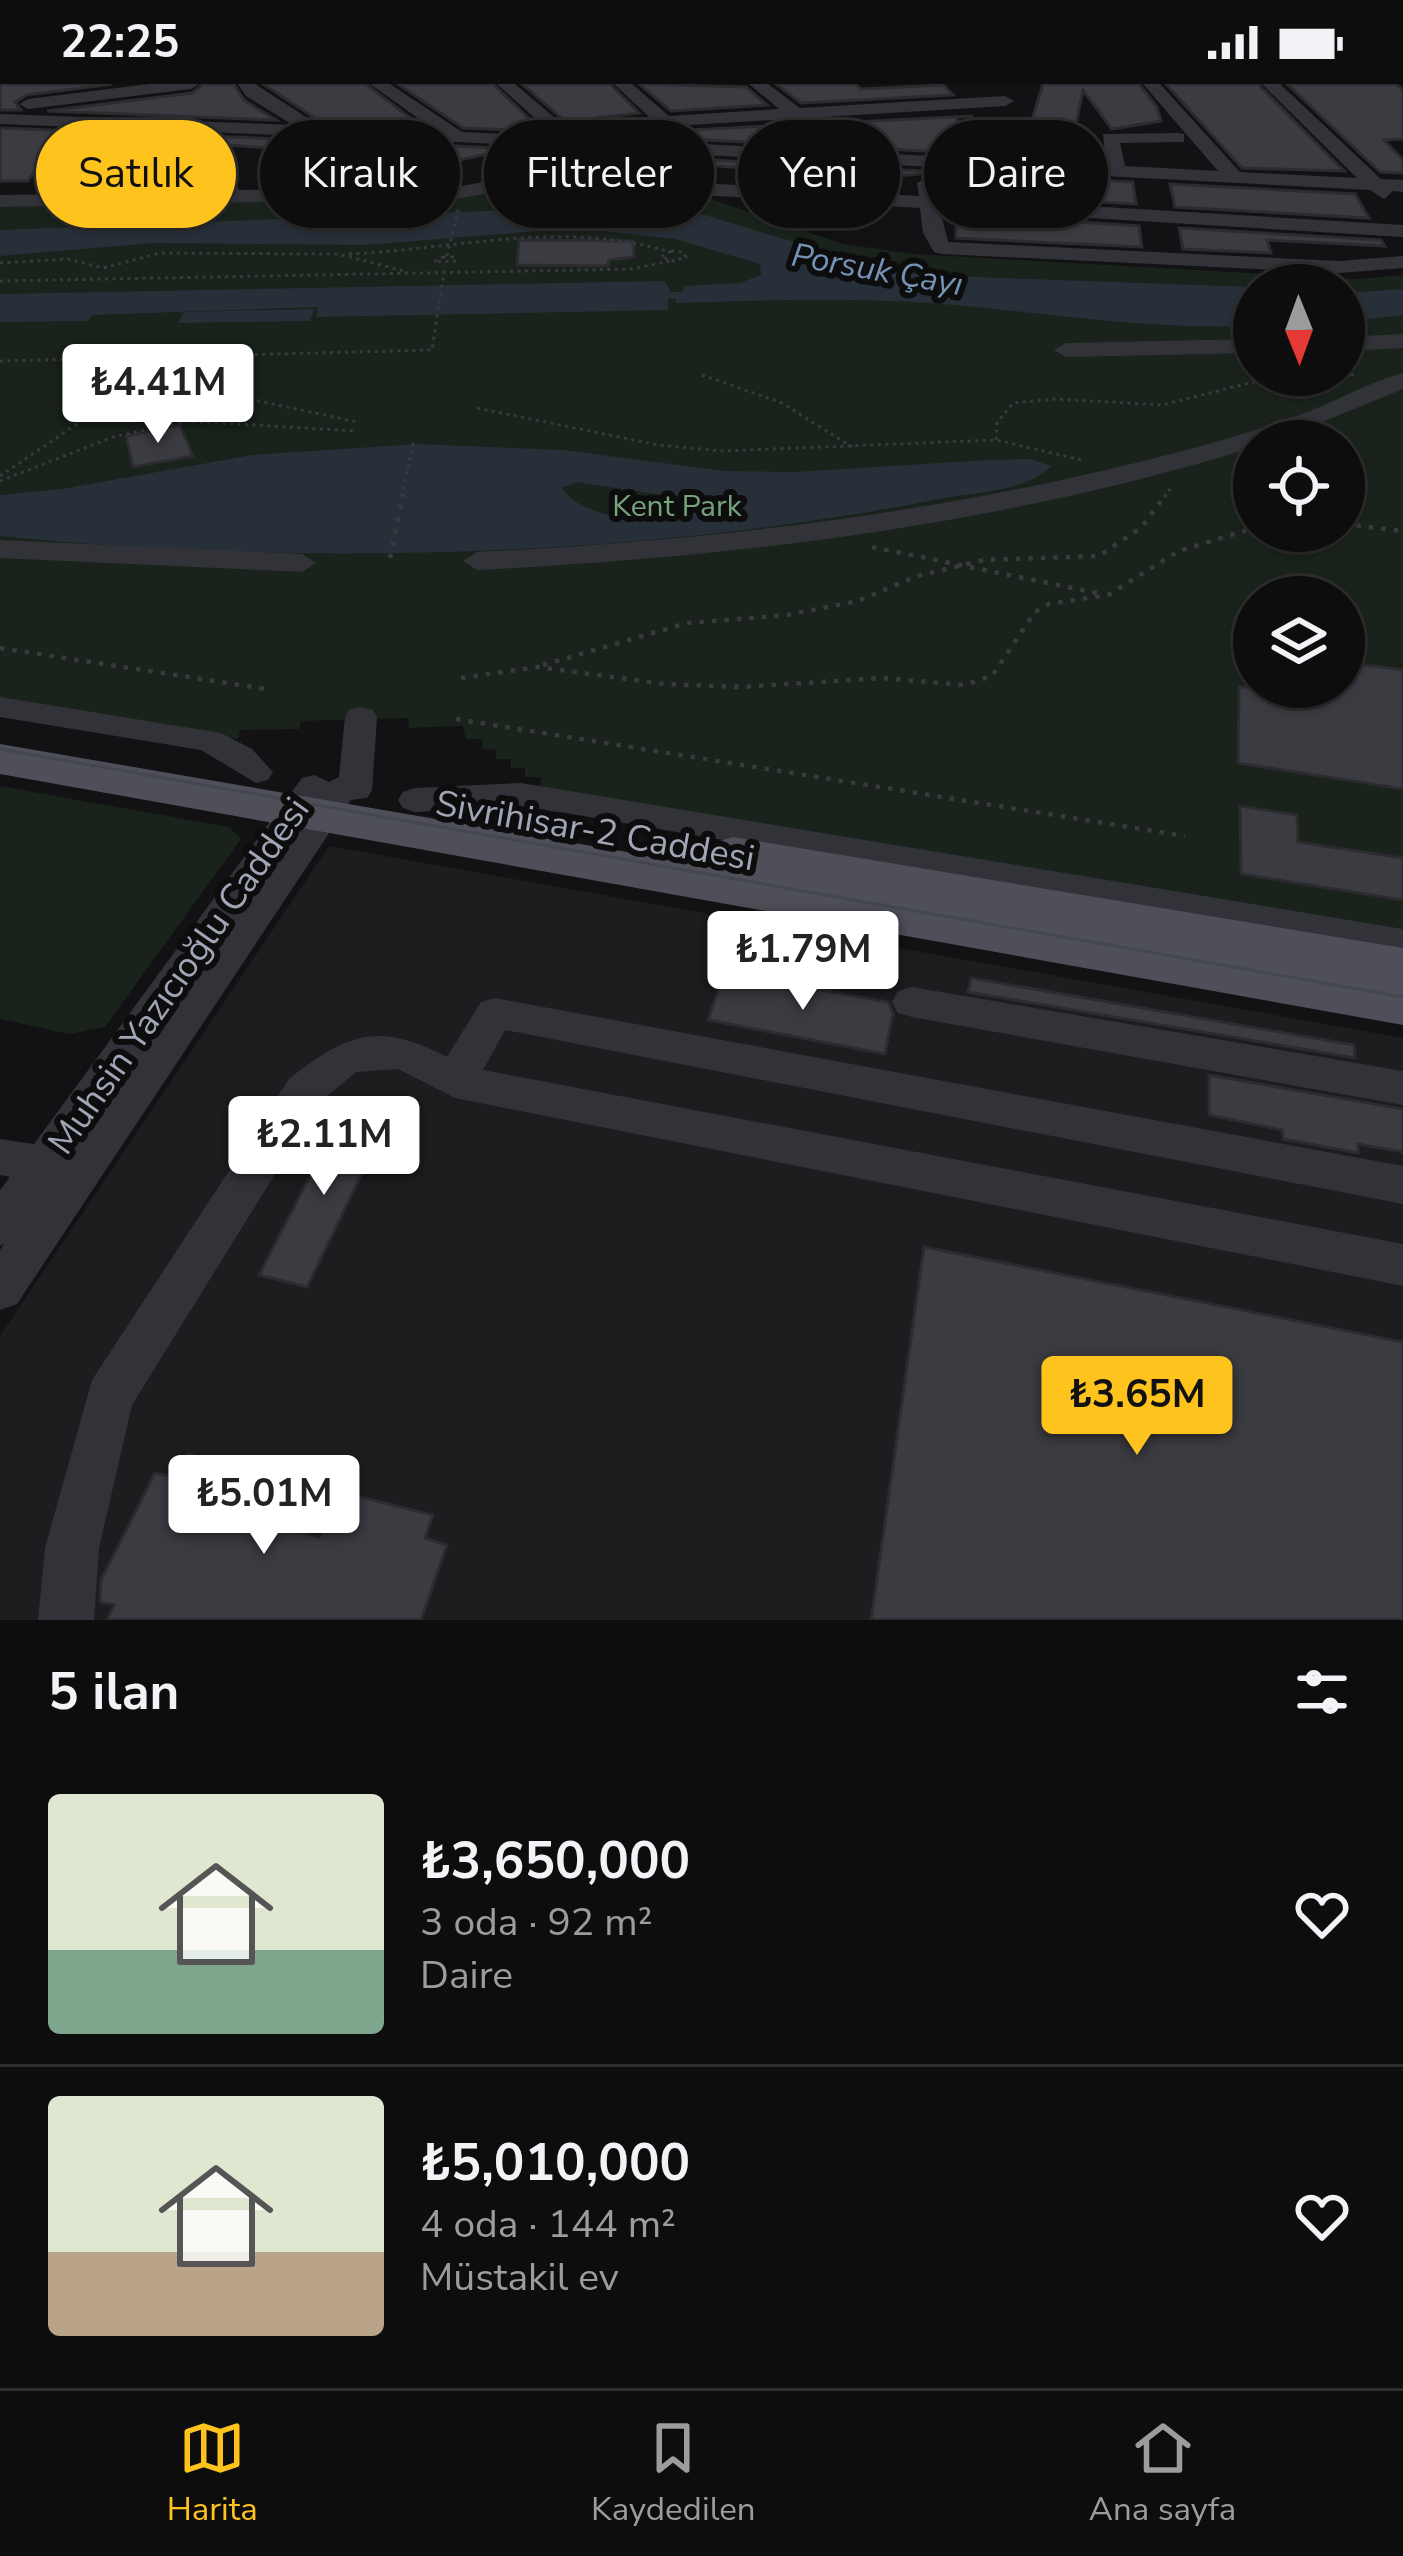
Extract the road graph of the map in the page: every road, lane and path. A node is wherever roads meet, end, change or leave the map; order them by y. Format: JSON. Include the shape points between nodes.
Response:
{"nodes":[{"id":1,"x":191,"y":84,"type":"edge"},
{"id":2,"x":246,"y":84,"type":"edge"},
{"id":3,"x":378,"y":84,"type":"edge"},
{"id":4,"x":505,"y":84,"type":"edge"},
{"id":5,"x":622,"y":84,"type":"edge"},
{"id":6,"x":758,"y":84,"type":"edge"},
{"id":7,"x":870,"y":84,"type":"edge"},
{"id":8,"x":1150,"y":84,"type":"edge"},
{"id":9,"x":1270,"y":84,"type":"edge"},
{"id":10,"x":114,"y":88,"type":"edge"},
{"id":11,"x":1009,"y":93,"type":"edge"},
{"id":12,"x":0,"y":108,"type":"edge"},
{"id":13,"x":898,"y":108,"type":"junction"},
{"id":14,"x":796,"y":113,"type":"junction"},
{"id":15,"x":0,"y":119,"type":"edge"},
{"id":16,"x":299,"y":120,"type":"edge"},
{"id":17,"x":432,"y":120,"type":"edge"},
{"id":18,"x":540,"y":120,"type":"edge"},
{"id":19,"x":663,"y":120,"type":"edge"},
{"id":20,"x":680,"y":120,"type":"edge"},
{"id":21,"x":260,"y":130,"type":"edge"},
{"id":22,"x":1178,"y":138,"type":"dead end"},
{"id":23,"x":714,"y":146,"type":"edge"},
{"id":24,"x":923,"y":161,"type":"junction"},
{"id":25,"x":924,"y":167,"type":"edge"},
{"id":26,"x":1117,"y":171,"type":"junction"},
{"id":27,"x":1235,"y":178,"type":"junction"},
{"id":28,"x":1378,"y":185,"type":"junction"},
{"id":29,"x":1403,"y":186,"type":"edge"},
{"id":30,"x":484,"y":190,"type":"edge"},
{"id":31,"x":714,"y":191,"type":"edge"},
{"id":32,"x":236,"y":195,"type":"edge"},
{"id":33,"x":36,"y":197,"type":"edge"},
{"id":34,"x":0,"y":201,"type":"edge"},
{"id":35,"x":461,"y":201,"type":"dead end"},
{"id":36,"x":924,"y":206,"type":"edge"},
{"id":37,"x":1108,"y":215,"type":"edge"},
{"id":38,"x":1403,"y":217,"type":"edge"},
{"id":39,"x":933,"y":228,"type":"edge"},
{"id":40,"x":1403,"y":231,"type":"edge"},
{"id":41,"x":448,"y":249,"type":"junction"},
{"id":42,"x":668,"y":251,"type":"junction"},
{"id":43,"x":338,"y":254,"type":"junction"},
{"id":44,"x":447,"y":256,"type":"junction"},
{"id":45,"x":670,"y":261,"type":"junction"},
{"id":46,"x":1403,"y":262,"type":"edge"},
{"id":47,"x":0,"y":263,"type":"edge"},
{"id":48,"x":445,"y":266,"type":"junction"},
{"id":49,"x":416,"y":274,"type":"junction"},
{"id":50,"x":442,"y":275,"type":"junction"},
{"id":51,"x":0,"y":281,"type":"edge"},
{"id":52,"x":1403,"y":341,"type":"edge"},
{"id":53,"x":1365,"y":343,"type":"edge"},
{"id":54,"x":1233,"y":346,"type":"edge"},
{"id":55,"x":1066,"y":350,"type":"dead end"},
{"id":56,"x":176,"y":357,"type":"junction"},
{"id":57,"x":0,"y":361,"type":"edge"},
{"id":58,"x":702,"y":376,"type":"dead end"},
{"id":59,"x":147,"y":377,"type":"junction"},
{"id":60,"x":1403,"y":380,"type":"edge"},
{"id":61,"x":1233,"y":387,"type":"edge"},
{"id":62,"x":477,"y":408,"type":"dead end"},
{"id":63,"x":357,"y":422,"type":"dead end"},
{"id":64,"x":355,"y":431,"type":"dead end"},
{"id":65,"x":413,"y":440,"type":"dead end"},
{"id":66,"x":996,"y":440,"type":"junction"},
{"id":67,"x":852,"y":447,"type":"junction"},
{"id":68,"x":1170,"y":466,"type":"junction"},
{"id":69,"x":1135,"y":472,"type":"junction"},
{"id":70,"x":0,"y":478,"type":"edge"},
{"id":71,"x":1365,"y":526,"type":"edge"},
{"id":72,"x":1403,"y":530,"type":"edge"},
{"id":73,"x":1233,"y":534,"type":"edge"},
{"id":74,"x":872,"y":547,"type":"dead end"},
{"id":75,"x":0,"y":548,"type":"edge"},
{"id":76,"x":391,"y":556,"type":"dead end"},
{"id":77,"x":477,"y":561,"type":"dead end"},
{"id":78,"x":302,"y":563,"type":"dead end"},
{"id":79,"x":958,"y":566,"type":"junction"},
{"id":80,"x":1108,"y":595,"type":"junction"},
{"id":81,"x":0,"y":648,"type":"edge"},
{"id":82,"x":538,"y":667,"type":"junction"},
{"id":83,"x":461,"y":678,"type":"dead end"},
{"id":84,"x":266,"y":689,"type":"dead end"},
{"id":85,"x":0,"y":707,"type":"edge"},
{"id":86,"x":361,"y":718,"type":"dead end"},
{"id":87,"x":456,"y":719,"type":"dead end"},
{"id":88,"x":0,"y":727,"type":"edge"},
{"id":89,"x":0,"y":760,"type":"edge"},
{"id":90,"x":256,"y":772,"type":"junction"},
{"id":91,"x":326,"y":798,"type":"junction"},
{"id":92,"x":416,"y":800,"type":"junction"},
{"id":93,"x":1185,"y":836,"type":"dead end"},
{"id":94,"x":1403,"y":943,"type":"edge"},
{"id":95,"x":1403,"y":967,"type":"edge"},
{"id":96,"x":912,"y":1002,"type":"dead end"},
{"id":97,"x":1403,"y":1005,"type":"edge"},
{"id":98,"x":455,"y":1081,"type":"junction"},
{"id":99,"x":1403,"y":1088,"type":"edge"},
{"id":100,"x":0,"y":1157,"type":"edge"},
{"id":101,"x":64,"y":1166,"type":"junction"},
{"id":102,"x":1403,"y":1185,"type":"edge"},
{"id":103,"x":0,"y":1226,"type":"edge"},
{"id":104,"x":1403,"y":1265,"type":"edge"},
{"id":105,"x":0,"y":1289,"type":"edge"},
{"id":106,"x":66,"y":1620,"type":"edge"}],
"edges":[{"from":1,"to":10,"type":"street"},
{"from":2,"to":16,"type":"street"},
{"from":3,"to":17,"type":"street"},
{"from":4,"to":18,"type":"street"},
{"from":5,"to":19,"type":"street"},
{"from":6,"to":14,"type":"street"},
{"from":7,"to":13,"type":"street"},
{"from":8,"to":27,"type":"street"},
{"from":9,"to":28,"type":"street"},
{"from":10,"to":12,"type":"street"},
{"from":11,"to":13,"type":"street"},
{"from":13,"to":14,"type":"street"},
{"from":14,"to":20,"type":"street"},
{"from":15,"to":21,"type":"street"},
{"from":22,"to":26,"type":"street","via":[[1109,139]]},
{"from":23,"to":24,"type":"street"},
{"from":24,"to":25,"type":"street"},
{"from":24,"to":26,"type":"street","via":[[999,154]]},
{"from":26,"to":27,"type":"street"},
{"from":27,"to":28,"type":"street"},
{"from":28,"to":29,"type":"street"},
{"from":28,"to":38,"type":"street"},
{"from":30,"to":32,"type":"street"},
{"from":31,"to":36,"type":"street"},
{"from":33,"to":34,"type":"street"},
{"from":35,"to":41,"type":"path"},
{"from":37,"to":40,"type":"street"},
{"from":39,"to":46,"type":"street","via":[[941,248],[1340,268]]},
{"from":41,"to":42,"type":"path","via":[[557,237]]},
{"from":41,"to":43,"type":"path"},
{"from":41,"to":44,"type":"path"},
{"from":42,"to":45,"type":"path","via":[[661,255]]},
{"from":42,"to":45,"type":"path","via":[[686,255]]},
{"from":43,"to":47,"type":"path","via":[[160,253],[103,268],[68,260]]},
{"from":43,"to":49,"type":"path"},
{"from":44,"to":48,"type":"path","via":[[456,262]]},
{"from":44,"to":48,"type":"path","via":[[434,261]]},
{"from":45,"to":50,"type":"path"},
{"from":48,"to":50,"type":"path"},
{"from":49,"to":50,"type":"path"},
{"from":49,"to":51,"type":"path"},
{"from":50,"to":56,"type":"path","via":[[432,350]]},
{"from":52,"to":53,"type":"street"},
{"from":54,"to":55,"type":"street"},
{"from":56,"to":57,"type":"path"},
{"from":56,"to":59,"type":"path"},
{"from":58,"to":67,"type":"path","via":[[782,403]]},
{"from":59,"to":63,"type":"path"},
{"from":59,"to":70,"type":"path"},
{"from":60,"to":68,"type":"street"},
{"from":61,"to":66,"type":"path","via":[[1162,405],[1013,404],[997,423]]},
{"from":62,"to":67,"type":"path","via":[[658,445]]},
{"from":64,"to":70,"type":"path","via":[[186,422],[113,437]]},
{"from":65,"to":76,"type":"path"},
{"from":66,"to":67,"type":"path"},
{"from":66,"to":69,"type":"path"},
{"from":68,"to":69,"type":"street"},
{"from":68,"to":79,"type":"path","via":[[1171,488],[1112,552]]},
{"from":69,"to":77,"type":"street","via":[[807,533]]},
{"from":71,"to":72,"type":"path"},
{"from":73,"to":80,"type":"path","via":[[1179,551]]},
{"from":74,"to":79,"type":"path"},
{"from":75,"to":78,"type":"street"},
{"from":79,"to":80,"type":"path"},
{"from":79,"to":82,"type":"path","via":[[858,601],[787,616],[687,622]]},
{"from":80,"to":82,"type":"path","via":[[1034,612],[992,676],[964,685],[882,678],[664,684]]},
{"from":81,"to":84,"type":"path"},
{"from":82,"to":83,"type":"path"},
{"from":85,"to":90,"type":"street","via":[[209,741]]},
{"from":86,"to":91,"type":"street"},
{"from":87,"to":93,"type":"path"},
{"from":88,"to":90,"type":"main road","name":"Sivrihisar-2 Caddesi"},
{"from":89,"to":91,"type":"main road"},
{"from":90,"to":91,"type":"main road","name":"Sivrihisar-2 Caddesi"},
{"from":91,"to":92,"type":"main road","name":"Sivrihisar-2 Caddesi"},
{"from":91,"to":97,"type":"main road"},
{"from":91,"to":101,"type":"street"},
{"from":92,"to":94,"type":"street","via":[[566,801]]},
{"from":92,"to":95,"type":"main road","name":"Sivrihisar-2 Caddesi"},
{"from":96,"to":99,"type":"street"},
{"from":98,"to":102,"type":"street","via":[[495,1013]]},
{"from":98,"to":104,"type":"street"},
{"from":98,"to":106,"type":"street","via":[[403,1053],[347,1056],[304,1091],[109,1397],[72,1548]]},
{"from":100,"to":101,"type":"street"},
{"from":101,"to":103,"type":"street","name":"Muhsin Yazıcıoğlu Caddesi"},
{"from":101,"to":105,"type":"street"}]}
